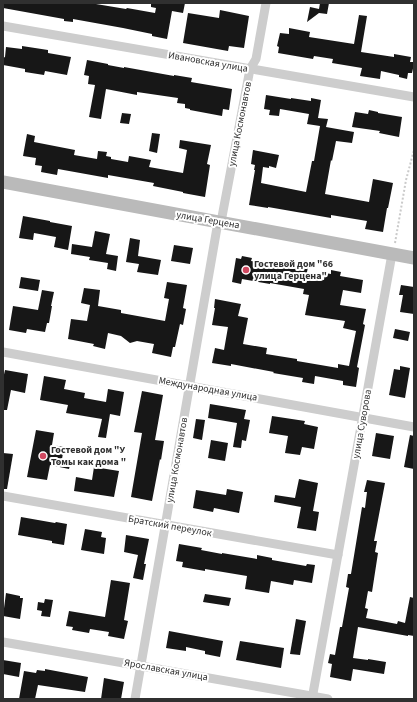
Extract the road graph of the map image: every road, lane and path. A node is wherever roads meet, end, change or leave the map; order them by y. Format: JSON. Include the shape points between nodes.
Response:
{"nodes":[{"id":1,"x":266,"y":3,"type":"edge"},
{"id":2,"x":3,"y":26,"type":"edge"},
{"id":3,"x":250,"y":69,"type":"junction"},
{"id":4,"x":414,"y":97,"type":"edge"},
{"id":5,"x":414,"y":150,"type":"edge"},
{"id":6,"x":3,"y":182,"type":"edge"},
{"id":7,"x":220,"y":222,"type":"junction"},
{"id":8,"x":392,"y":254,"type":"junction"},
{"id":9,"x":414,"y":258,"type":"edge"},
{"id":10,"x":3,"y":352,"type":"edge"},
{"id":11,"x":190,"y":386,"type":"junction"},
{"id":12,"x":363,"y":417,"type":"junction"},
{"id":13,"x":414,"y":427,"type":"edge"},
{"id":14,"x":3,"y":496,"type":"edge"},
{"id":15,"x":166,"y":525,"type":"junction"},
{"id":16,"x":338,"y":555,"type":"junction"},
{"id":17,"x":3,"y":642,"type":"edge"},
{"id":18,"x":141,"y":666,"type":"junction"},
{"id":19,"x":312,"y":698,"type":"edge"},
{"id":20,"x":135,"y":699,"type":"edge"},
{"id":21,"x":328,"y":699,"type":"edge"}],
"edges":[{"from":1,"to":3,"type":"street","name":"улица Космонавтов","via":[[256,59]]},
{"from":2,"to":3,"type":"street","name":"Ивановская улица"},
{"from":3,"to":4,"type":"street","name":"Ивановская улица"},
{"from":3,"to":7,"type":"street","name":"улица Космонавтов"},
{"from":5,"to":8,"type":"path"},
{"from":6,"to":7,"type":"street","name":"улица Герцена"},
{"from":7,"to":8,"type":"street","name":"улица Герцена"},
{"from":7,"to":11,"type":"street","name":"улица Космонавтов"},
{"from":8,"to":9,"type":"street","name":"улица Герцена"},
{"from":8,"to":12,"type":"street","name":"улица Суворова"},
{"from":10,"to":11,"type":"street","name":"Международная улица"},
{"from":11,"to":12,"type":"street","name":"Международная улица"},
{"from":11,"to":15,"type":"street","name":"улица Космонавтов"},
{"from":12,"to":13,"type":"street","name":"Международная улица"},
{"from":12,"to":16,"type":"street","name":"улица Суворова"},
{"from":14,"to":15,"type":"street","name":"Братский переулок"},
{"from":15,"to":16,"type":"street","name":"Братский переулок"},
{"from":15,"to":18,"type":"street","name":"улица Космонавтов"},
{"from":16,"to":19,"type":"street","name":"улица Суворова"},
{"from":17,"to":18,"type":"street","name":"Ярославская улица"},
{"from":18,"to":19,"type":"street","name":"Ярославская улица"},
{"from":18,"to":20,"type":"street","name":"улица Космонавтов"},
{"from":19,"to":21,"type":"street","name":"Ярославская улица"}]}
